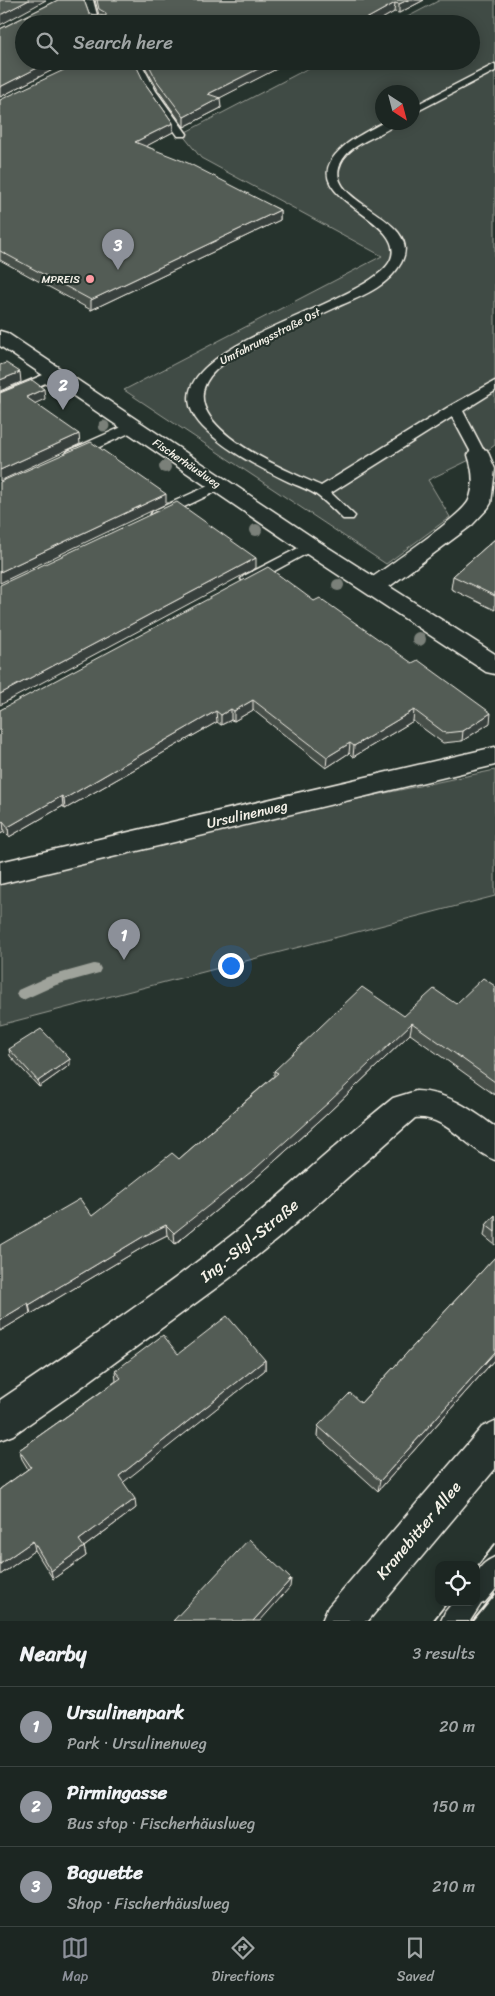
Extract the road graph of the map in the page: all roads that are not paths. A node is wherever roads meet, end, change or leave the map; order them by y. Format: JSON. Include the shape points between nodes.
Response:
{"nodes":[{"id":1,"x":88,"y":0,"type":"edge"},
{"id":2,"x":92,"y":15,"type":"edge"},
{"id":3,"x":495,"y":67,"type":"edge"},
{"id":4,"x":140,"y":70,"type":"edge"},
{"id":5,"x":420,"y":107,"type":"edge"},
{"id":6,"x":380,"y":130,"type":"edge"},
{"id":7,"x":182,"y":134,"type":"edge"},
{"id":8,"x":0,"y":337,"type":"edge"},
{"id":9,"x":55,"y":374,"type":"junction"},
{"id":10,"x":495,"y":385,"type":"edge"},
{"id":11,"x":0,"y":398,"type":"edge"},
{"id":12,"x":455,"y":409,"type":"junction"},
{"id":13,"x":133,"y":426,"type":"junction"},
{"id":14,"x":479,"y":455,"type":"joint"},
{"id":15,"x":61,"y":460,"type":"edge"},
{"id":16,"x":219,"y":484,"type":"junction"},
{"id":17,"x":322,"y":492,"type":"junction"},
{"id":18,"x":348,"y":516,"type":"dead end"},
{"id":19,"x":146,"y":519,"type":"edge"},
{"id":20,"x":310,"y":546,"type":"junction"},
{"id":21,"x":237,"y":585,"type":"edge"},
{"id":22,"x":374,"y":588,"type":"junction"},
{"id":23,"x":495,"y":666,"type":"edge"},
{"id":24,"x":495,"y":756,"type":"edge"},
{"id":25,"x":0,"y":873,"type":"edge"},
{"id":26,"x":495,"y":1146,"type":"edge"},
{"id":27,"x":0,"y":1422,"type":"edge"},
{"id":28,"x":495,"y":1440,"type":"edge"},
{"id":29,"x":495,"y":1570,"type":"edge"},
{"id":30,"x":480,"y":1588,"type":"edge"},
{"id":31,"x":466,"y":1606,"type":"edge"},
{"id":32,"x":342,"y":1621,"type":"edge"},
{"id":33,"x":454,"y":1621,"type":"edge"}],
"edges":[{"from":1,"to":2,"type":"lane"},
{"from":3,"to":5,"type":"lane"},
{"from":4,"to":7,"type":"lane","via":[[151,92]]},
{"from":6,"to":17,"type":"lane","name":"Umfahrungsstraße Ost","via":[[342,154],[332,170],[332,178],[343,194],[394,234],[400,252],[397,261],[368,288],[228,356],[210,368],[196,392],[199,414],[216,433],[276,471]]},
{"from":8,"to":9,"type":"street","name":"Fischerhäuslweg"},
{"from":9,"to":11,"type":"lane"},
{"from":9,"to":13,"type":"street","name":"Fischerhäuslweg"},
{"from":10,"to":12,"type":"lane"},
{"from":12,"to":14,"type":"lane"},
{"from":12,"to":17,"type":"lane"},
{"from":13,"to":15,"type":"lane"},
{"from":13,"to":16,"type":"street","name":"Fischerhäuslweg"},
{"from":14,"to":22,"type":"street","via":[[485,472],[480,503],[464,520]]},
{"from":16,"to":19,"type":"lane"},
{"from":16,"to":20,"type":"street","name":"Fischerhäuslweg"},
{"from":17,"to":18,"type":"lane"},
{"from":20,"to":21,"type":"lane"},
{"from":20,"to":22,"type":"street","name":"Fischerhäuslweg"},
{"from":22,"to":23,"type":"street","name":"Fischerhäuslweg"},
{"from":24,"to":25,"type":"street","name":"Ursulinenweg"},
{"from":26,"to":27,"type":"street","name":"Ing.-Sigl-Straße","via":[[440,1108],[426,1103],[404,1108],[299,1201],[212,1271]]},
{"from":28,"to":32,"type":"street","name":"Kranebitter Allee"},
{"from":29,"to":30,"type":"lane"},
{"from":31,"to":33,"type":"lane"}]}
